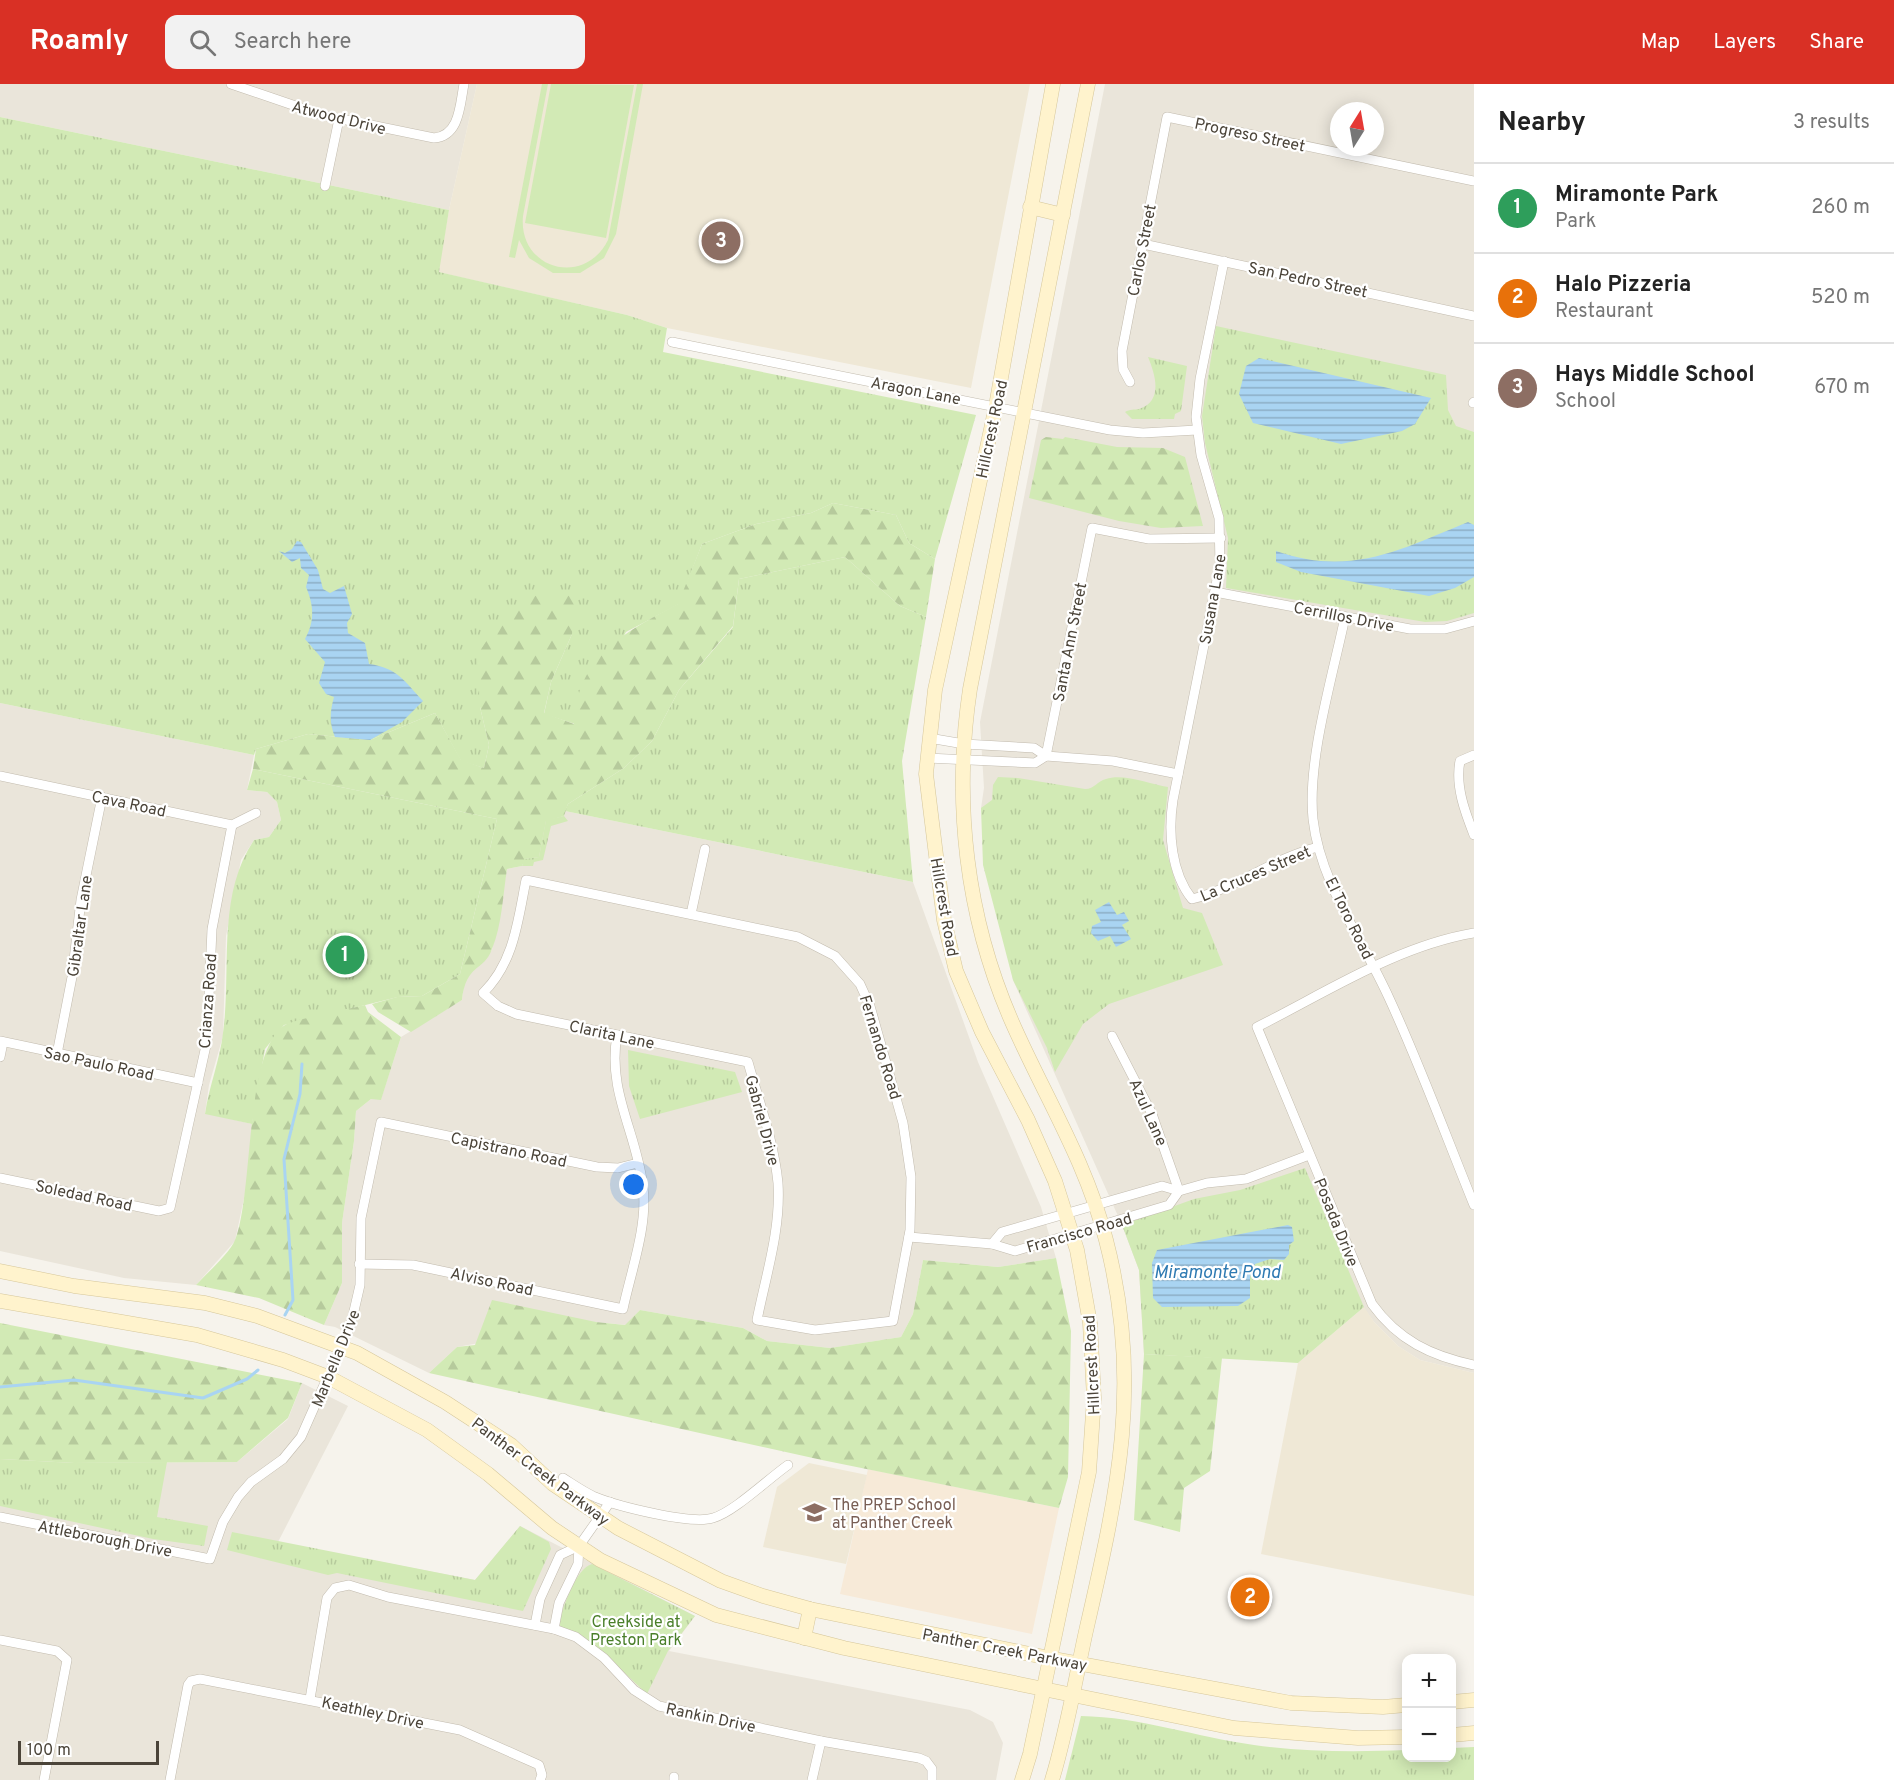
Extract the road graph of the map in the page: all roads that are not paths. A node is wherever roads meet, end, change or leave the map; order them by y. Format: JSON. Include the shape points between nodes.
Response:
{"nodes":[{"id":1,"x":231,"y":84,"type":"edge"},
{"id":2,"x":464,"y":84,"type":"edge"},
{"id":3,"x":1053,"y":84,"type":"edge"},
{"id":4,"x":1088,"y":84,"type":"edge"},
{"id":5,"x":1167,"y":117,"type":"joint"},
{"id":6,"x":339,"y":119,"type":"junction"},
{"id":7,"x":1474,"y":181,"type":"edge"},
{"id":8,"x":325,"y":186,"type":"dead end"},
{"id":9,"x":1030,"y":207,"type":"junction"},
{"id":10,"x":1063,"y":214,"type":"junction"},
{"id":11,"x":1143,"y":244,"type":"junction"},
{"id":12,"x":1224,"y":261,"type":"junction"},
{"id":13,"x":1474,"y":316,"type":"edge"},
{"id":14,"x":672,"y":342,"type":"dead end"},
{"id":15,"x":1130,"y":382,"type":"dead end"},
{"id":16,"x":996,"y":406,"type":"junction"},
{"id":17,"x":1024,"y":412,"type":"junction"},
{"id":18,"x":1197,"y":430,"type":"junction"},
{"id":19,"x":1221,"y":538,"type":"junction"},
{"id":20,"x":1215,"y":592,"type":"junction"},
{"id":21,"x":1345,"y":616,"type":"junction"},
{"id":22,"x":1474,"y":621,"type":"edge"},
{"id":23,"x":929,"y":738,"type":"junction"},
{"id":24,"x":964,"y":744,"type":"junction"},
{"id":25,"x":1474,"y":755,"type":"edge"},
{"id":26,"x":1046,"y":756,"type":"junction"},
{"id":27,"x":927,"y":758,"type":"junction"},
{"id":28,"x":963,"y":760,"type":"junction"},
{"id":29,"x":1178,"y":774,"type":"junction"},
{"id":30,"x":0,"y":776,"type":"edge"},
{"id":31,"x":102,"y":797,"type":"junction"},
{"id":32,"x":1470,"y":811,"type":"edge"},
{"id":33,"x":256,"y":813,"type":"dead end"},
{"id":34,"x":232,"y":825,"type":"junction"},
{"id":35,"x":1474,"y":835,"type":"edge"},
{"id":36,"x":1318,"y":847,"type":"junction"},
{"id":37,"x":705,"y":849,"type":"dead end"},
{"id":38,"x":1192,"y":899,"type":"joint"},
{"id":39,"x":691,"y":914,"type":"junction"},
{"id":40,"x":1474,"y":933,"type":"edge"},
{"id":41,"x":1374,"y":968,"type":"junction"},
{"id":42,"x":483,"y":993,"type":"joint"},
{"id":43,"x":617,"y":1035,"type":"junction"},
{"id":44,"x":1112,"y":1036,"type":"dead end"},
{"id":45,"x":1,"y":1042,"type":"edge"},
{"id":46,"x":57,"y":1054,"type":"junction"},
{"id":47,"x":0,"y":1057,"type":"edge"},
{"id":48,"x":748,"y":1062,"type":"joint"},
{"id":49,"x":198,"y":1083,"type":"junction"},
{"id":50,"x":381,"y":1122,"type":"joint"},
{"id":51,"x":1310,"y":1155,"type":"junction"},
{"id":52,"x":638,"y":1163,"type":"junction"},
{"id":53,"x":0,"y":1178,"type":"edge"},
{"id":54,"x":1179,"y":1191,"type":"junction"},
{"id":55,"x":1474,"y":1205,"type":"edge"},
{"id":56,"x":1097,"y":1206,"type":"junction"},
{"id":57,"x":168,"y":1210,"type":"joint"},
{"id":58,"x":1067,"y":1215,"type":"junction"},
{"id":59,"x":1103,"y":1226,"type":"junction"},
{"id":60,"x":1073,"y":1235,"type":"junction"},
{"id":61,"x":909,"y":1237,"type":"junction"},
{"id":62,"x":992,"y":1244,"type":"junction"},
{"id":63,"x":359,"y":1264,"type":"junction"},
{"id":64,"x":0,"y":1271,"type":"edge"},
{"id":65,"x":0,"y":1301,"type":"edge"},
{"id":66,"x":893,"y":1321,"type":"joint"},
{"id":67,"x":341,"y":1347,"type":"junction"},
{"id":68,"x":1474,"y":1365,"type":"edge"},
{"id":69,"x":328,"y":1377,"type":"junction"},
{"id":70,"x":788,"y":1465,"type":"dead end"},
{"id":71,"x":563,"y":1478,"type":"dead end"},
{"id":72,"x":609,"y":1502,"type":"junction"},
{"id":73,"x":0,"y":1517,"type":"edge"},
{"id":74,"x":600,"y":1517,"type":"junction"},
{"id":75,"x":579,"y":1546,"type":"junction"},
{"id":76,"x":210,"y":1559,"type":"joint"},
{"id":77,"x":810,"y":1609,"type":"junction"},
{"id":78,"x":535,"y":1625,"type":"junction"},
{"id":79,"x":554,"y":1629,"type":"junction"},
{"id":80,"x":804,"y":1638,"type":"junction"},
{"id":81,"x":0,"y":1640,"type":"edge"},
{"id":82,"x":1049,"y":1658,"type":"junction"},
{"id":83,"x":1079,"y":1663,"type":"junction"},
{"id":84,"x":1044,"y":1690,"type":"junction"},
{"id":85,"x":1072,"y":1695,"type":"junction"},
{"id":86,"x":310,"y":1699,"type":"junction"},
{"id":87,"x":1474,"y":1700,"type":"edge"},
{"id":88,"x":1456,"y":1702,"type":"edge"},
{"id":89,"x":1402,"y":1706,"type":"edge"},
{"id":90,"x":1474,"y":1733,"type":"edge"},
{"id":91,"x":1456,"y":1735,"type":"edge"},
{"id":92,"x":1402,"y":1737,"type":"edge"},
{"id":93,"x":821,"y":1741,"type":"junction"},
{"id":94,"x":541,"y":1777,"type":"edge"},
{"id":95,"x":44,"y":1780,"type":"edge"},
{"id":96,"x":170,"y":1780,"type":"edge"},
{"id":97,"x":812,"y":1780,"type":"edge"},
{"id":98,"x":932,"y":1780,"type":"edge"},
{"id":99,"x":1022,"y":1780,"type":"edge"},
{"id":100,"x":1052,"y":1780,"type":"edge"}],
"edges":[{"from":1,"to":6,"type":"street","name":"Atwood Drive"},
{"from":2,"to":6,"type":"street","name":"Atwood Drive","via":[[456,122],[449,133],[432,138]]},
{"from":3,"to":9,"type":"main road","name":"Hillcrest Road"},
{"from":4,"to":10,"type":"main road","name":"Hillcrest Road"},
{"from":5,"to":7,"type":"street","name":"Progreso Street"},
{"from":5,"to":11,"type":"street","name":"Carlos Street"},
{"from":6,"to":8,"type":"street"},
{"from":9,"to":10,"type":"main road"},
{"from":9,"to":16,"type":"main road","name":"Hillcrest Road","via":[[1028,237]]},
{"from":10,"to":17,"type":"main road","name":"Hillcrest Road"},
{"from":11,"to":12,"type":"street","name":"San Pedro Street"},
{"from":11,"to":15,"type":"street","name":"Carlos Street","via":[[1122,351],[1123,369]]},
{"from":12,"to":13,"type":"street","name":"San Pedro Street"},
{"from":12,"to":18,"type":"street","name":"Susana Lane","via":[[1198,391]]},
{"from":14,"to":16,"type":"street","name":"Aragon Lane"},
{"from":16,"to":17,"type":"street","name":"Aragon Lane"},
{"from":16,"to":23,"type":"main road","name":"Hillcrest Road","via":[[934,690]]},
{"from":17,"to":18,"type":"street","name":"Aragon Lane","via":[[1132,432]]},
{"from":17,"to":24,"type":"main road","name":"Hillcrest Road","via":[[970,689]]},
{"from":18,"to":19,"type":"street","name":"Susana Lane"},
{"from":19,"to":20,"type":"street","name":"Susana Lane"},
{"from":19,"to":26,"type":"street","name":"Santa Ann Street","via":[[1149,539],[1092,528]]},
{"from":20,"to":21,"type":"street","name":"Cerrillos Drive"},
{"from":20,"to":29,"type":"street","name":"Susana Lane"},
{"from":21,"to":22,"type":"street","name":"Cerrillos Drive","via":[[1421,630],[1445,629]]},
{"from":21,"to":36,"type":"street","name":"El Toro Road","via":[[1314,774],[1313,818]]},
{"from":23,"to":24,"type":"street"},
{"from":23,"to":27,"type":"main road","name":"Hillcrest Road"},
{"from":24,"to":26,"type":"street","via":[[1034,748]]},
{"from":24,"to":28,"type":"main road","name":"Hillcrest Road"},
{"from":25,"to":32,"type":"street","via":[[1460,761],[1458,772]]},
{"from":26,"to":28,"type":"street","via":[[1035,763]]},
{"from":26,"to":29,"type":"street","via":[[1113,761]]},
{"from":27,"to":28,"type":"street"},
{"from":27,"to":58,"type":"main road","name":"Hillcrest Road","via":[[944,920],[957,971],[982,1032],[1043,1153]]},
{"from":28,"to":56,"type":"main road","name":"Hillcrest Road","via":[[966,859],[987,954],[1011,1020],[1070,1138]]},
{"from":29,"to":38,"type":"street","name":"Susana Lane","via":[[1171,836],[1178,871]]},
{"from":30,"to":31,"type":"street","name":"Cava Road"},
{"from":31,"to":34,"type":"street","name":"Cava Road"},
{"from":31,"to":46,"type":"street","name":"Gibraltar Lane"},
{"from":32,"to":35,"type":"street"},
{"from":33,"to":34,"type":"street"},
{"from":34,"to":49,"type":"street","name":"Crianza Road","via":[[214,914],[209,1022]]},
{"from":36,"to":38,"type":"street","name":"La Cruces Street"},
{"from":36,"to":41,"type":"street","name":"El Toro Road"},
{"from":37,"to":39,"type":"street"},
{"from":39,"to":42,"type":"street","name":"Fernando Road","via":[[526,880],[510,952]]},
{"from":39,"to":61,"type":"street","name":"Fernando Road","via":[[806,939],[835,956],[860,984],[870,1006],[907,1139]]},
{"from":40,"to":41,"type":"street","via":[[1429,944]]},
{"from":41,"to":51,"type":"street","name":"Posada Drive","via":[[1257,1027]]},
{"from":41,"to":55,"type":"street","name":"El Toro Road"},
{"from":42,"to":43,"type":"street","name":"Clarita Lane","via":[[516,1014]]},
{"from":43,"to":48,"type":"street","name":"Clarita Lane"},
{"from":43,"to":52,"type":"street","via":[[615,1081]]},
{"from":44,"to":54,"type":"street","name":"Azul Lane","via":[[1152,1114]]},
{"from":45,"to":46,"type":"street","name":"Sao Paulo Road"},
{"from":45,"to":47,"type":"street"},
{"from":46,"to":49,"type":"street","name":"Sao Paulo Road"},
{"from":48,"to":66,"type":"street","name":"Gabriel Drive","via":[[771,1143],[778,1185],[777,1224],[757,1320],[815,1330]]},
{"from":49,"to":57,"type":"street","name":"Crianza Road"},
{"from":50,"to":52,"type":"street","name":"Capistrano Road","via":[[597,1167],[618,1168]]},
{"from":50,"to":63,"type":"street","name":"Marbella Drive","via":[[361,1218]]},
{"from":51,"to":54,"type":"street","name":"Francisco Road","via":[[1256,1176]]},
{"from":51,"to":68,"type":"street","name":"Posada Drive","via":[[1362,1283],[1379,1313],[1403,1337],[1423,1349]]},
{"from":52,"to":63,"type":"street","name":"Alviso Road","via":[[644,1208],[623,1309],[413,1265]]},
{"from":53,"to":57,"type":"street","name":"Soledad Road"},
{"from":54,"to":56,"type":"street","name":"Francisco Road","via":[[1162,1186]]},
{"from":54,"to":59,"type":"street","name":"Francisco Road","via":[[1169,1205]]},
{"from":56,"to":58,"type":"street","name":"Francisco Road"},
{"from":56,"to":59,"type":"main road","name":"Hillcrest Road"},
{"from":58,"to":60,"type":"main road","name":"Hillcrest Road"},
{"from":58,"to":62,"type":"street","name":"Francisco Road","via":[[1002,1232]]},
{"from":59,"to":60,"type":"street","name":"Francisco Road"},
{"from":59,"to":83,"type":"main road","name":"Hillcrest Road","via":[[1120,1318],[1124,1420],[1116,1495]]},
{"from":60,"to":62,"type":"street","name":"Francisco Road","via":[[1015,1251]]},
{"from":60,"to":82,"type":"main road","name":"Hillcrest Road","via":[[1090,1323],[1094,1422],[1085,1497]]},
{"from":61,"to":62,"type":"street"},
{"from":61,"to":66,"type":"street","name":"Fernando Road"},
{"from":63,"to":67,"type":"street","name":"Marbella Drive","via":[[356,1308]]},
{"from":64,"to":67,"type":"main road","name":"Panther Creek Parkway","via":[[74,1286],[205,1303],[257,1316]]},
{"from":65,"to":69,"type":"main road","name":"Panther Creek Parkway","via":[[197,1335]]},
{"from":67,"to":69,"type":"street","name":"Marbella Drive"},
{"from":67,"to":74,"type":"main road","name":"Panther Creek Parkway","via":[[393,1371],[511,1445],[553,1484]]},
{"from":69,"to":75,"type":"main road","name":"Panther Creek Parkway","via":[[427,1430]]},
{"from":69,"to":76,"type":"street","name":"Marbella Drive","via":[[296,1445],[251,1482],[232,1505]]},
{"from":70,"to":72,"type":"street","via":[[712,1519],[683,1519]]},
{"from":71,"to":72,"type":"street"},
{"from":72,"to":74,"type":"street"},
{"from":73,"to":76,"type":"street","name":"Attleborough Drive"},
{"from":74,"to":75,"type":"street"},
{"from":74,"to":77,"type":"main road","name":"Panther Creek Parkway","via":[[721,1581]]},
{"from":75,"to":78,"type":"street","via":[[560,1555],[551,1570]]},
{"from":75,"to":79,"type":"street","via":[[578,1564],[559,1603]]},
{"from":75,"to":80,"type":"main road","name":"Panther Creek Parkway","via":[[716,1615]]},
{"from":77,"to":80,"type":"main road"},
{"from":77,"to":82,"type":"main road","name":"Panther Creek Parkway"},
{"from":78,"to":79,"type":"street","name":"Rankin Drive"},
{"from":78,"to":86,"type":"street","name":"Rankin Drive","via":[[388,1597],[351,1586],[335,1588],[327,1598]]},
{"from":79,"to":93,"type":"street","name":"Rankin Drive","via":[[576,1637],[604,1658],[634,1690],[659,1706]]},
{"from":80,"to":84,"type":"main road","name":"Panther Creek Parkway"},
{"from":81,"to":95,"type":"street","via":[[57,1651],[68,1664]]},
{"from":82,"to":83,"type":"main road","name":"Panther Creek Parkway"},
{"from":82,"to":84,"type":"main road","name":"Hillcrest Road"},
{"from":83,"to":85,"type":"main road","name":"Hillcrest Road"},
{"from":83,"to":89,"type":"main road","name":"Panther Creek Parkway","via":[[1291,1703]]},
{"from":84,"to":85,"type":"main road","name":"Panther Creek Parkway"},
{"from":84,"to":99,"type":"main road","name":"Hillcrest Road"},
{"from":85,"to":92,"type":"main road","name":"Panther Creek Parkway","via":[[1234,1728],[1359,1738]]},
{"from":85,"to":100,"type":"main road","name":"Hillcrest Road"},
{"from":86,"to":94,"type":"street","name":"Keathley Drive","via":[[460,1730],[538,1765]]},
{"from":86,"to":96,"type":"street","name":"Keathley Drive","via":[[204,1679],[191,1681]]},
{"from":87,"to":88,"type":"main road"},
{"from":90,"to":91,"type":"main road"},
{"from":93,"to":97,"type":"street"},
{"from":93,"to":98,"type":"street","name":"Rankin Drive","via":[[919,1758],[932,1769]]}]}
